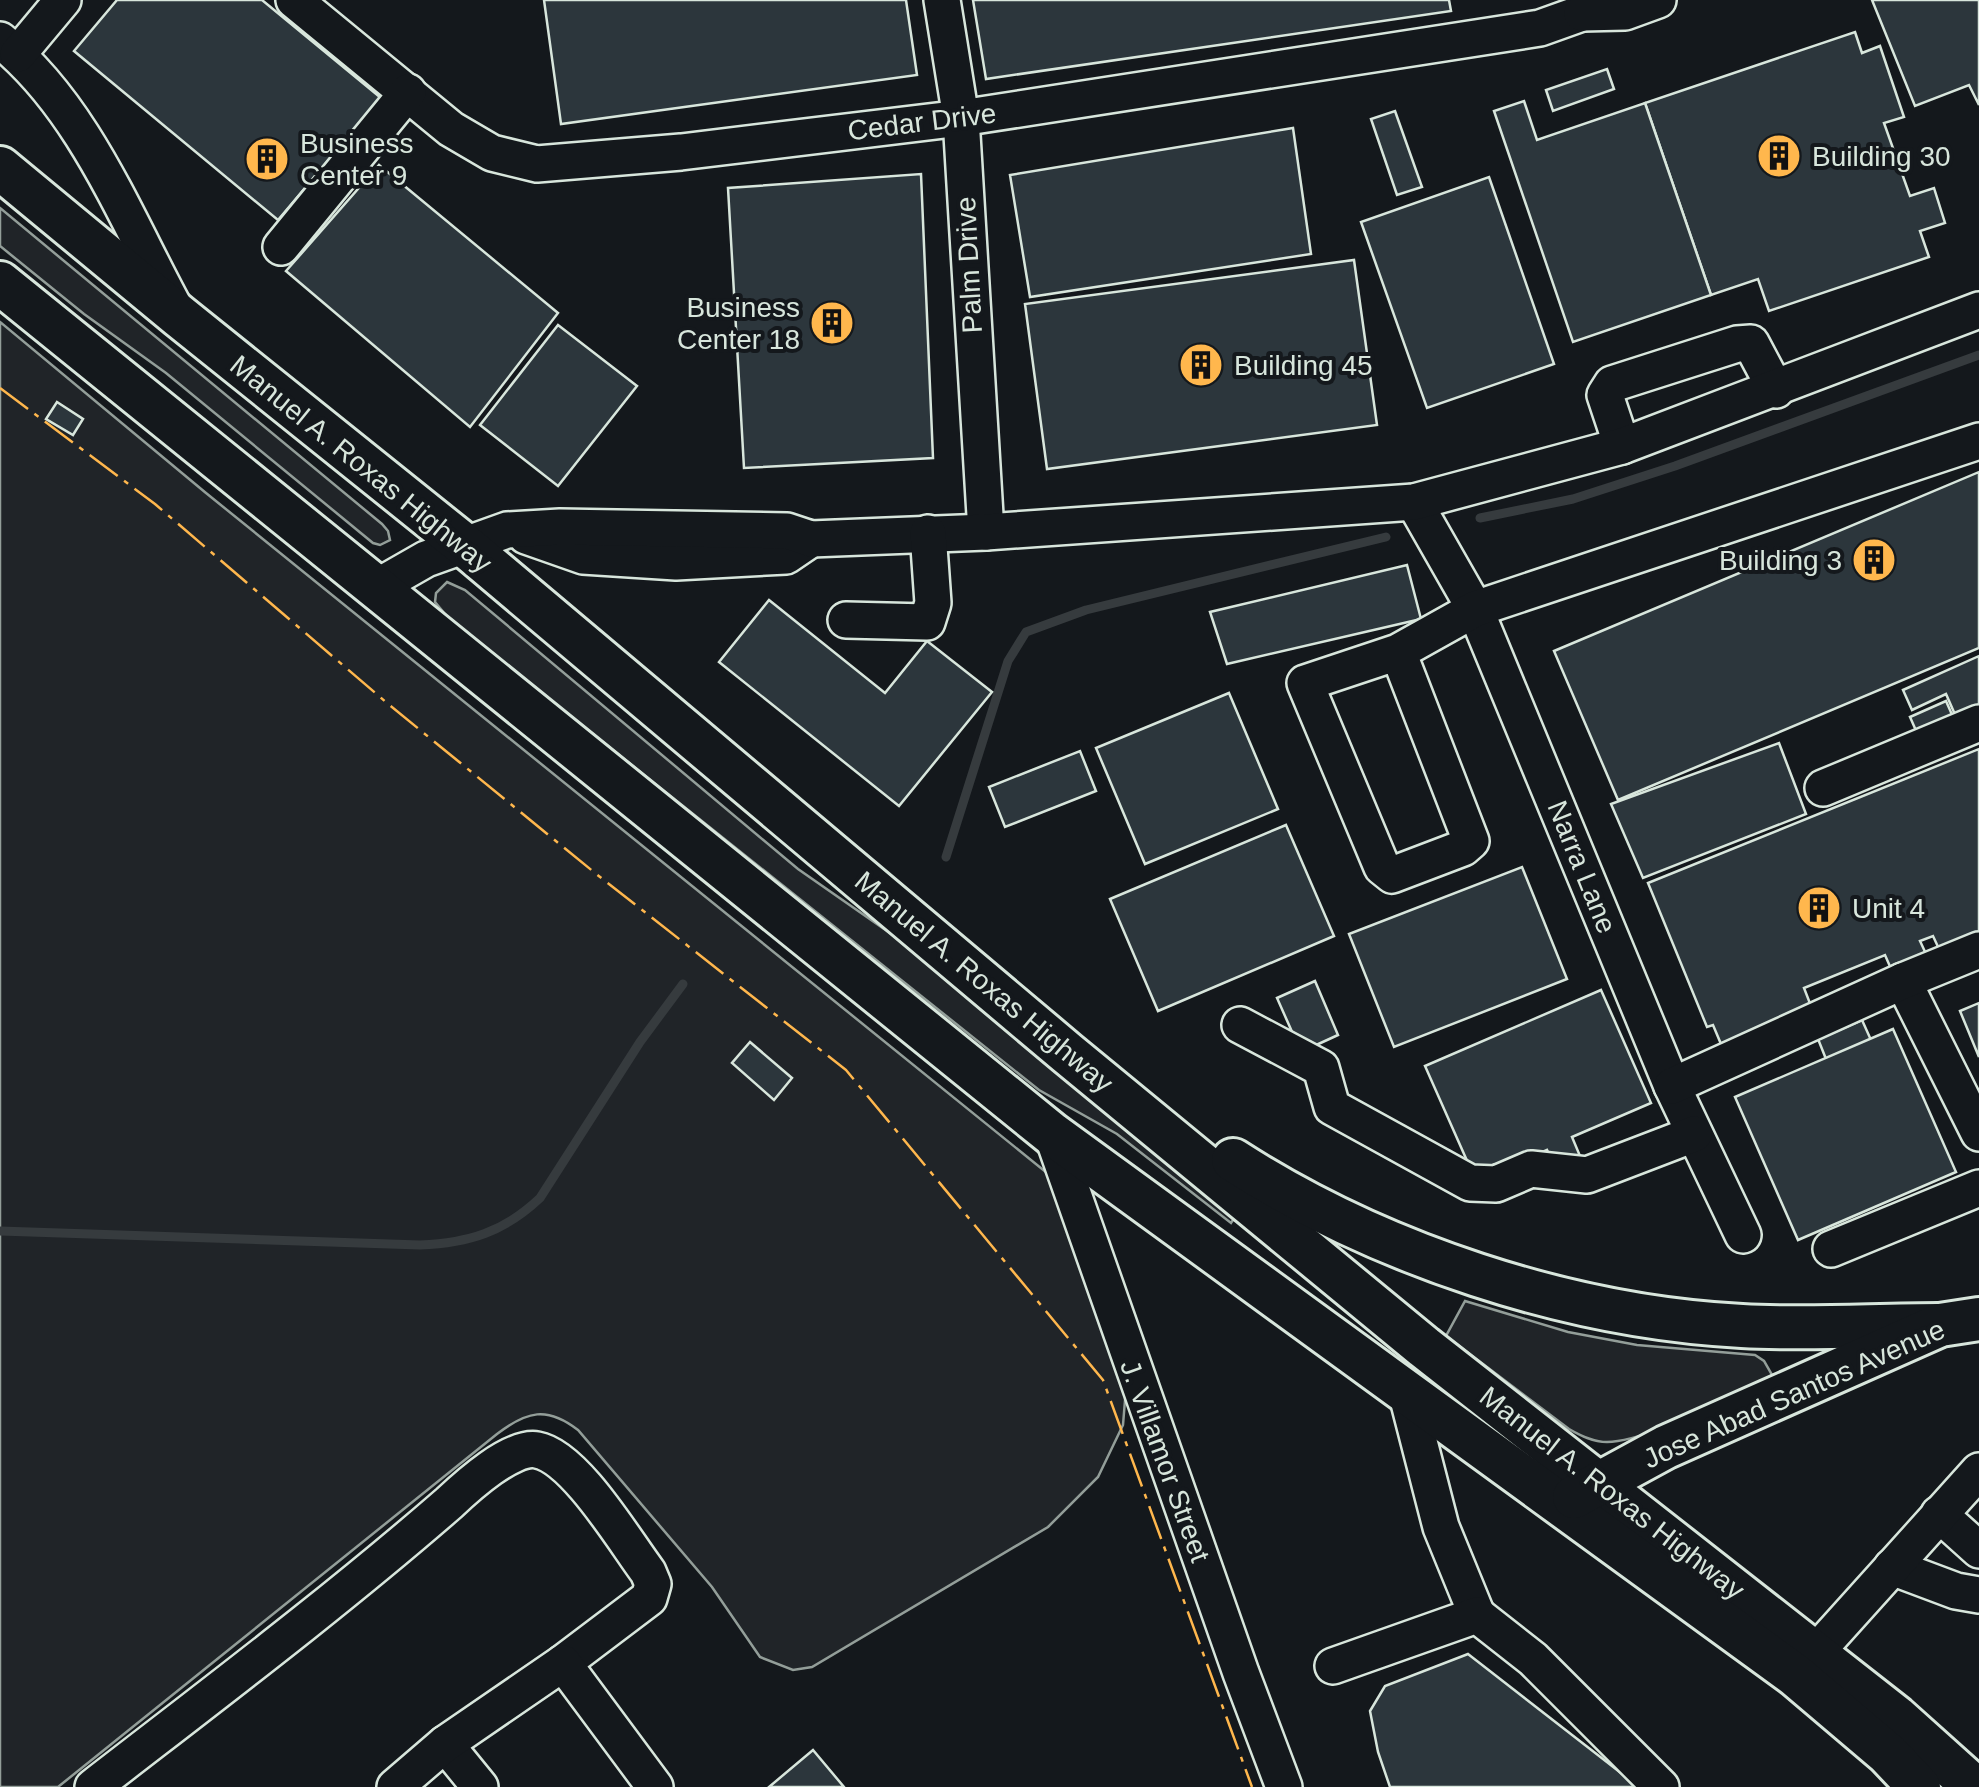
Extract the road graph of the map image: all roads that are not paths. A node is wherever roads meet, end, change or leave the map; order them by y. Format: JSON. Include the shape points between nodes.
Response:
{"nodes":[{"id":1,"x":64,"y":0,"type":"edge"},
{"id":2,"x":294,"y":0,"type":"edge"},
{"id":3,"x":942,"y":0,"type":"edge"},
{"id":4,"x":1658,"y":0,"type":"edge"},
{"id":5,"x":1584,"y":7,"type":"edge"},
{"id":6,"x":9,"y":47,"type":"edge"},
{"id":7,"x":408,"y":92,"type":"junction"},
{"id":8,"x":960,"y":118,"type":"junction"},
{"id":9,"x":0,"y":168,"type":"edge"},
{"id":10,"x":281,"y":247,"type":"dead end"},
{"id":11,"x":0,"y":282,"type":"edge"},
{"id":12,"x":1979,"y":310,"type":"edge"},
{"id":13,"x":179,"y":316,"type":"junction"},
{"id":14,"x":1776,"y":390,"type":"junction"},
{"id":15,"x":1979,"y":441,"type":"edge"},
{"id":16,"x":1622,"y":446,"type":"junction"},
{"id":17,"x":1414,"y":502,"type":"junction"},
{"id":18,"x":986,"y":532,"type":"junction"},
{"id":19,"x":928,"y":533,"type":"junction"},
{"id":20,"x":464,"y":544,"type":"junction"},
{"id":21,"x":377,"y":587,"type":"junction"},
{"id":22,"x":1475,"y":609,"type":"junction"},
{"id":23,"x":846,"y":620,"type":"dead end"},
{"id":24,"x":1398,"y":652,"type":"junction"},
{"id":25,"x":1979,"y":723,"type":"edge"},
{"id":26,"x":1823,"y":788,"type":"dead end"},
{"id":27,"x":1979,"y":950,"type":"edge"},
{"id":28,"x":1903,"y":980,"type":"junction"},
{"id":29,"x":1240,"y":1025,"type":"dead end"},
{"id":30,"x":1068,"y":1052,"type":"junction"},
{"id":31,"x":1672,"y":1086,"type":"junction"},
{"id":32,"x":1052,"y":1134,"type":"junction"},
{"id":33,"x":1694,"y":1134,"type":"junction"},
{"id":34,"x":1979,"y":1134,"type":"edge"},
{"id":35,"x":1979,"y":1188,"type":"edge"},
{"id":36,"x":1743,"y":1234,"type":"dead end"},
{"id":37,"x":1831,"y":1249,"type":"dead end"},
{"id":38,"x":1959,"y":1322,"type":"edge"},
{"id":39,"x":1406,"y":1391,"type":"junction"},
{"id":40,"x":1979,"y":1471,"type":"edge"},
{"id":41,"x":1596,"y":1483,"type":"junction"},
{"id":42,"x":1559,"y":1505,"type":"junction"},
{"id":43,"x":1939,"y":1514,"type":"junction"},
{"id":44,"x":1979,"y":1550,"type":"edge"},
{"id":45,"x":1892,"y":1567,"type":"junction"},
{"id":46,"x":1979,"y":1595,"type":"edge"},
{"id":47,"x":1477,"y":1615,"type":"junction"},
{"id":48,"x":563,"y":1663,"type":"junction"},
{"id":49,"x":1804,"y":1663,"type":"junction"},
{"id":50,"x":1332,"y":1666,"type":"dead end"},
{"id":51,"x":445,"y":1744,"type":"junction"},
{"id":52,"x":92,"y":1787,"type":"edge"},
{"id":53,"x":395,"y":1787,"type":"edge"},
{"id":54,"x":480,"y":1787,"type":"edge"},
{"id":55,"x":655,"y":1787,"type":"edge"},
{"id":56,"x":1284,"y":1787,"type":"edge"},
{"id":57,"x":1661,"y":1787,"type":"edge"},
{"id":58,"x":1919,"y":1787,"type":"edge"},
{"id":59,"x":1974,"y":1787,"type":"edge"}],
"edges":[{"from":1,"to":6,"type":"street"},
{"from":2,"to":7,"type":"street","name":"Cedar Drive"},
{"from":3,"to":8,"type":"street","name":"Palm Drive"},
{"from":4,"to":5,"type":"street","name":"Cedar Drive","via":[[1625,12]]},
{"from":5,"to":8,"type":"street","name":"Cedar Drive","via":[[1540,28]]},
{"from":6,"to":13,"type":"street","via":[[72,121]]},
{"from":7,"to":8,"type":"street","name":"Cedar Drive","via":[[492,153],[537,164]]},
{"from":7,"to":10,"type":"street"},
{"from":8,"to":18,"type":"street","name":"Palm Drive"},
{"from":9,"to":13,"type":"main road","name":"Manuel A. Roxas Highway"},
{"from":11,"to":21,"type":"main road","name":"Manuel A. Roxas Highway"},
{"from":12,"to":14,"type":"street"},
{"from":13,"to":20,"type":"main road","name":"Manuel A. Roxas Highway"},
{"from":14,"to":16,"type":"street"},
{"from":14,"to":16,"type":"street","via":[[1751,343],[1612,384],[1605,394]]},
{"from":15,"to":22,"type":"street"},
{"from":16,"to":17,"type":"street"},
{"from":17,"to":18,"type":"street"},
{"from":17,"to":22,"type":"street","name":"Narra Lane"},
{"from":18,"to":19,"type":"street"},
{"from":19,"to":20,"type":"street","via":[[811,539],[786,556],[676,562],[582,556],[507,530]]},
{"from":19,"to":23,"type":"street","via":[[933,604],[927,622]]},
{"from":20,"to":21,"type":"street"},
{"from":20,"to":30,"type":"main road","name":"Manuel A. Roxas Highway"},
{"from":21,"to":32,"type":"main road","name":"Manuel A. Roxas Highway"},
{"from":22,"to":24,"type":"street"},
{"from":22,"to":31,"type":"street","name":"Narra Lane"},
{"from":24,"to":24,"type":"street","via":[[1305,684],[1382,867],[1392,876],[1471,841]]},
{"from":25,"to":26,"type":"street"},
{"from":27,"to":28,"type":"street"},
{"from":28,"to":31,"type":"street"},
{"from":28,"to":34,"type":"street"},
{"from":29,"to":33,"type":"street","via":[[1320,1068],[1332,1107],[1470,1183],[1496,1184],[1530,1169],[1587,1175]]},
{"from":30,"to":38,"type":"main road","via":[[1278,1189],[1418,1256],[1604,1311],[1742,1326]]},
{"from":30,"to":41,"type":"main road","name":"Manuel A. Roxas Highway"},
{"from":31,"to":33,"type":"street","name":"Narra Lane"},
{"from":32,"to":39,"type":"main road","name":"Manuel A. Roxas Highway"},
{"from":32,"to":56,"type":"street","name":"J. Villamor Street"},
{"from":33,"to":36,"type":"street","name":"Narra Lane"},
{"from":35,"to":37,"type":"street"},
{"from":38,"to":41,"type":"main road","name":"Jose Abad Santos Avenue"},
{"from":39,"to":42,"type":"main road","name":"Manuel A. Roxas Highway"},
{"from":39,"to":47,"type":"street","via":[[1441,1527]]},
{"from":40,"to":43,"type":"street"},
{"from":41,"to":42,"type":"main road","name":"Jose Abad Santos Avenue"},
{"from":41,"to":49,"type":"main road","name":"Manuel A. Roxas Highway"},
{"from":42,"to":49,"type":"main road","name":"Manuel A. Roxas Highway"},
{"from":43,"to":44,"type":"street"},
{"from":43,"to":45,"type":"street"},
{"from":45,"to":46,"type":"street"},
{"from":45,"to":49,"type":"street"},
{"from":47,"to":50,"type":"street"},
{"from":47,"to":57,"type":"street","via":[[1533,1659]]},
{"from":48,"to":51,"type":"street"},
{"from":48,"to":52,"type":"street","via":[[649,1598],[653,1584],[555,1456],[526,1448]]},
{"from":48,"to":55,"type":"street"},
{"from":49,"to":58,"type":"main road","name":"Manuel A. Roxas Highway"},
{"from":49,"to":59,"type":"main road","name":"Manuel A. Roxas Highway","via":[[1922,1738]]},
{"from":51,"to":53,"type":"street"},
{"from":51,"to":54,"type":"street"}]}
